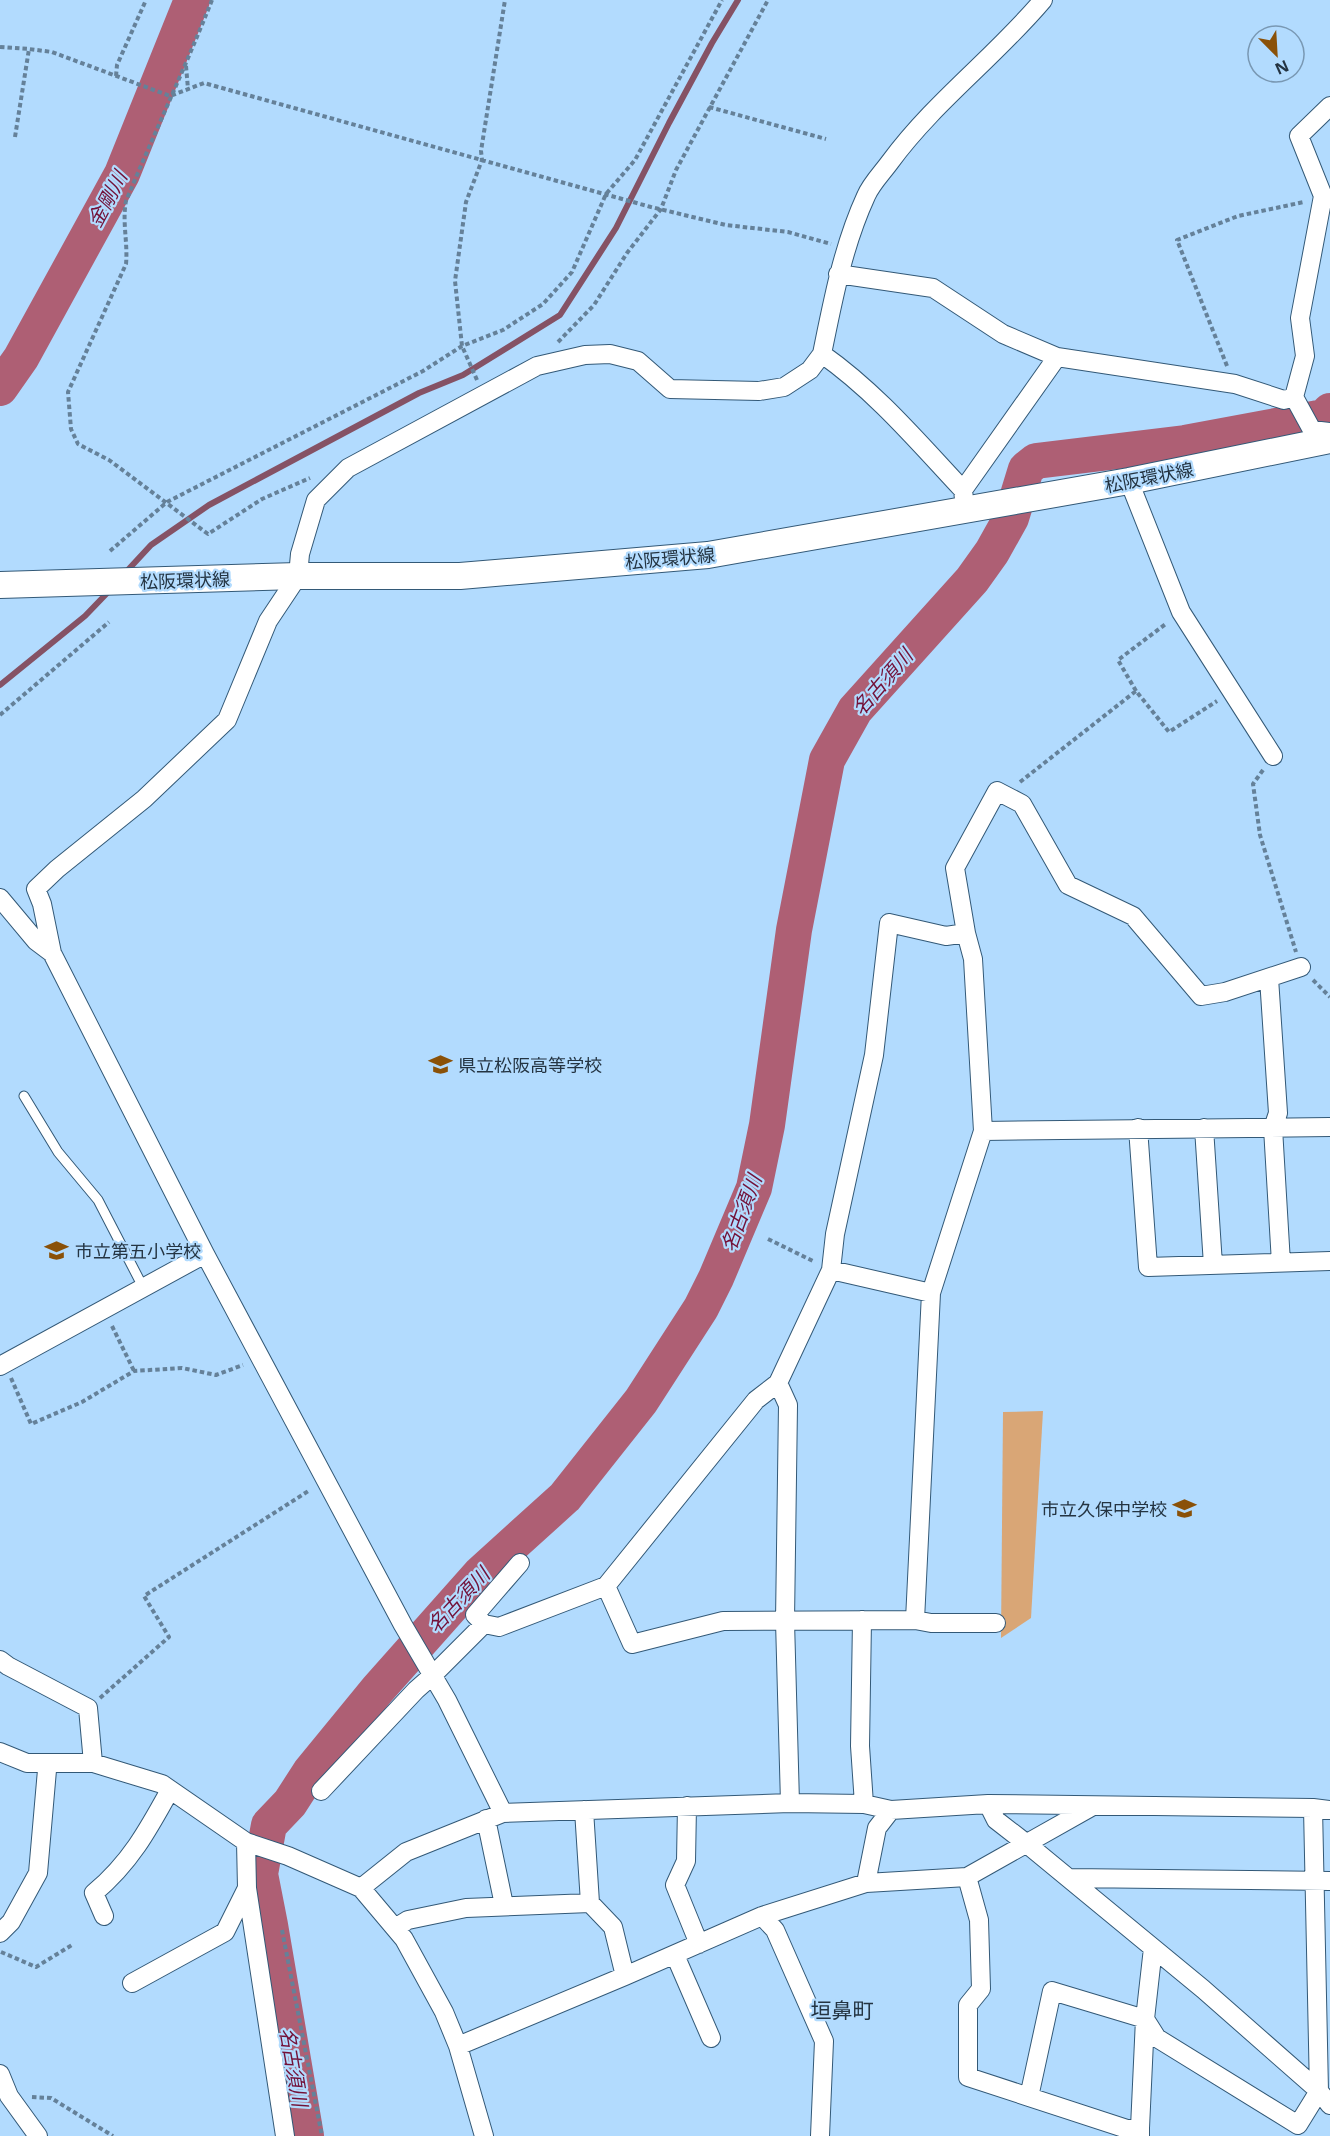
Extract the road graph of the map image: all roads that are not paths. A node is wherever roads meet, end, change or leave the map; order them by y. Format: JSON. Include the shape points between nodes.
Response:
{"nodes":[{"id":1,"x":1043,"y":0,"type":"edge"},
{"id":2,"x":1330,"y":105,"type":"edge"},
{"id":3,"x":838,"y":274,"type":"junction"},
{"id":4,"x":822,"y":354,"type":"junction"},
{"id":5,"x":1057,"y":357,"type":"junction"},
{"id":6,"x":1294,"y":397,"type":"junction"},
{"id":7,"x":1324,"y":434,"type":"edge"},
{"id":8,"x":1129,"y":481,"type":"junction"},
{"id":9,"x":970,"y":502,"type":"junction"},
{"id":10,"x":298,"y":576,"type":"junction"},
{"id":11,"x":0,"y":585,"type":"edge"},
{"id":12,"x":1273,"y":756,"type":"road end"},
{"id":13,"x":0,"y":898,"type":"edge"},
{"id":14,"x":966,"y":933,"type":"junction"},
{"id":15,"x":52,"y":953,"type":"junction"},
{"id":16,"x":1300,"y":968,"type":"road end"},
{"id":17,"x":1269,"y":978,"type":"junction"},
{"id":18,"x":24,"y":1096,"type":"dead end"},
{"id":19,"x":1330,"y":1127,"type":"edge"},
{"id":20,"x":1138,"y":1128,"type":"junction"},
{"id":21,"x":1204,"y":1128,"type":"junction"},
{"id":22,"x":1273,"y":1128,"type":"junction"},
{"id":23,"x":983,"y":1131,"type":"junction"},
{"id":24,"x":205,"y":1254,"type":"junction"},
{"id":25,"x":1330,"y":1261,"type":"edge"},
{"id":26,"x":1281,"y":1263,"type":"junction"},
{"id":27,"x":1214,"y":1265,"type":"junction"},
{"id":28,"x":831,"y":1270,"type":"junction"},
{"id":29,"x":143,"y":1287,"type":"junction"},
{"id":30,"x":931,"y":1293,"type":"junction"},
{"id":31,"x":2,"y":1365,"type":"edge"},
{"id":32,"x":778,"y":1383,"type":"junction"},
{"id":33,"x":520,"y":1563,"type":"dead end"},
{"id":34,"x":606,"y":1586,"type":"junction"},
{"id":35,"x":862,"y":1620,"type":"junction"},
{"id":36,"x":915,"y":1620,"type":"junction"},
{"id":37,"x":784,"y":1621,"type":"junction"},
{"id":38,"x":996,"y":1623,"type":"dead end"},
{"id":39,"x":484,"y":1624,"type":"junction"},
{"id":40,"x":0,"y":1660,"type":"edge"},
{"id":41,"x":433,"y":1675,"type":"junction"},
{"id":42,"x":0,"y":1752,"type":"edge"},
{"id":43,"x":93,"y":1763,"type":"junction"},
{"id":44,"x":47,"y":1770,"type":"dead end"},
{"id":45,"x":170,"y":1790,"type":"junction"},
{"id":46,"x":321,"y":1791,"type":"dead end"},
{"id":47,"x":790,"y":1803,"type":"junction"},
{"id":48,"x":864,"y":1803,"type":"junction"},
{"id":49,"x":988,"y":1804,"type":"junction"},
{"id":50,"x":687,"y":1806,"type":"junction"},
{"id":51,"x":1093,"y":1806,"type":"junction"},
{"id":52,"x":891,"y":1809,"type":"junction"},
{"id":53,"x":1322,"y":1809,"type":"edge"},
{"id":54,"x":585,"y":1810,"type":"junction"},
{"id":55,"x":494,"y":1816,"type":"junction"},
{"id":56,"x":246,"y":1842,"type":"junction"},
{"id":57,"x":1027,"y":1844,"type":"junction"},
{"id":58,"x":967,"y":1877,"type":"junction"},
{"id":59,"x":1069,"y":1878,"type":"junction"},
{"id":60,"x":1322,"y":1880,"type":"edge"},
{"id":61,"x":866,"y":1883,"type":"junction"},
{"id":62,"x":246,"y":1888,"type":"junction"},
{"id":63,"x":361,"y":1888,"type":"junction"},
{"id":64,"x":590,"y":1903,"type":"junction"},
{"id":65,"x":504,"y":1905,"type":"junction"},
{"id":66,"x":104,"y":1916,"type":"dead end"},
{"id":67,"x":762,"y":1916,"type":"junction"},
{"id":68,"x":395,"y":1928,"type":"junction"},
{"id":69,"x":0,"y":1933,"type":"edge"},
{"id":70,"x":699,"y":1944,"type":"junction"},
{"id":71,"x":1153,"y":1948,"type":"junction"},
{"id":72,"x":675,"y":1955,"type":"junction"},
{"id":73,"x":625,"y":1976,"type":"junction"},
{"id":74,"x":132,"y":1983,"type":"dead end"},
{"id":75,"x":1145,"y":2019,"type":"junction"},
{"id":76,"x":711,"y":2038,"type":"dead end"},
{"id":77,"x":458,"y":2046,"type":"junction"},
{"id":78,"x":0,"y":2074,"type":"edge"},
{"id":79,"x":1318,"y":2091,"type":"junction"},
{"id":80,"x":1029,"y":2097,"type":"junction"},
{"id":81,"x":4,"y":2100,"type":"edge"},
{"id":82,"x":1330,"y":2105,"type":"edge"},
{"id":83,"x":1140,"y":2132,"type":"edge"},
{"id":84,"x":38,"y":2136,"type":"edge"},
{"id":85,"x":285,"y":2136,"type":"edge"},
{"id":86,"x":484,"y":2136,"type":"edge"},
{"id":87,"x":820,"y":2136,"type":"edge"}],
"edges":[{"from":1,"to":3,"type":"street","via":[[911,134],[867,194]]},
{"from":2,"to":6,"type":"street","via":[[1299,136],[1323,196],[1300,318],[1305,356]]},
{"from":3,"to":4,"type":"street"},
{"from":3,"to":5,"type":"street","via":[[933,288],[1003,334]]},
{"from":4,"to":9,"type":"street","via":[[885,405]]},
{"from":4,"to":10,"type":"street","via":[[810,370],[784,387],[759,391],[670,389],[638,361],[610,354],[585,355],[537,366],[348,468],[316,500],[300,554]]},
{"from":5,"to":6,"type":"street","via":[[1235,384],[1284,400]]},
{"from":5,"to":9,"type":"street"},
{"from":6,"to":7,"type":"street"},
{"from":7,"to":8,"type":"main road","name":"松阪環状線"},
{"from":8,"to":9,"type":"main road","name":"松阪環状線","via":[[1057,494]]},
{"from":8,"to":12,"type":"street","via":[[1181,612]]},
{"from":9,"to":10,"type":"main road","name":"松阪環状線","via":[[708,555],[460,576]]},
{"from":10,"to":11,"type":"main road","name":"松阪環状線"},
{"from":10,"to":15,"type":"street","via":[[268,621],[227,720],[144,799],[36,889]]},
{"from":13,"to":15,"type":"street","via":[[36,941]]},
{"from":14,"to":17,"type":"street","via":[[955,868],[997,791],[1022,804],[1068,885],[1133,916],[1201,996]]},
{"from":14,"to":23,"type":"street","via":[[973,959]]},
{"from":14,"to":28,"type":"street","via":[[946,936],[889,923],[874,1055],[835,1234]]},
{"from":15,"to":24,"type":"street"},
{"from":16,"to":17,"type":"street"},
{"from":17,"to":22,"type":"street","via":[[1278,1113]]},
{"from":18,"to":29,"type":"lane","via":[[58,1152],[98,1200]]},
{"from":19,"to":22,"type":"street"},
{"from":20,"to":21,"type":"street"},
{"from":20,"to":23,"type":"street"},
{"from":20,"to":27,"type":"street","via":[[1148,1267]]},
{"from":21,"to":22,"type":"street"},
{"from":21,"to":27,"type":"street"},
{"from":22,"to":26,"type":"street"},
{"from":23,"to":30,"type":"street"},
{"from":24,"to":29,"type":"street"},
{"from":24,"to":41,"type":"street"},
{"from":25,"to":26,"type":"street"},
{"from":26,"to":27,"type":"street"},
{"from":28,"to":30,"type":"street"},
{"from":28,"to":32,"type":"street"},
{"from":29,"to":31,"type":"street"},
{"from":30,"to":36,"type":"street"},
{"from":32,"to":34,"type":"street","via":[[756,1400]]},
{"from":32,"to":37,"type":"street","via":[[788,1405]]},
{"from":33,"to":39,"type":"street","via":[[475,1615]]},
{"from":34,"to":37,"type":"street","via":[[632,1644],[723,1621]]},
{"from":34,"to":39,"type":"street","via":[[499,1627]]},
{"from":35,"to":36,"type":"street"},
{"from":35,"to":37,"type":"street"},
{"from":35,"to":48,"type":"street","via":[[860,1746]]},
{"from":36,"to":38,"type":"street"},
{"from":37,"to":47,"type":"street"},
{"from":39,"to":41,"type":"street"},
{"from":40,"to":43,"type":"street","via":[[88,1708]]},
{"from":41,"to":46,"type":"street"},
{"from":41,"to":55,"type":"street"},
{"from":42,"to":43,"type":"street","via":[[27,1763]]},
{"from":43,"to":45,"type":"street","via":[[162,1784]]},
{"from":44,"to":69,"type":"street","via":[[38,1873],[11,1922]]},
{"from":45,"to":56,"type":"street"},
{"from":45,"to":66,"type":"street","via":[[138,1846],[114,1877],[94,1893]]},
{"from":47,"to":48,"type":"street"},
{"from":47,"to":50,"type":"street"},
{"from":48,"to":52,"type":"street"},
{"from":49,"to":51,"type":"street"},
{"from":49,"to":52,"type":"street"},
{"from":49,"to":57,"type":"street","via":[[996,1820]]},
{"from":50,"to":54,"type":"street"},
{"from":50,"to":70,"type":"street","via":[[686,1861],[675,1885]]},
{"from":51,"to":53,"type":"street"},
{"from":51,"to":57,"type":"street"},
{"from":52,"to":61,"type":"street","via":[[878,1828]]},
{"from":53,"to":60,"type":"street"},
{"from":54,"to":55,"type":"street"},
{"from":54,"to":64,"type":"street"},
{"from":55,"to":63,"type":"street","via":[[406,1852]]},
{"from":55,"to":65,"type":"street"},
{"from":56,"to":62,"type":"street"},
{"from":56,"to":63,"type":"street"},
{"from":57,"to":58,"type":"street"},
{"from":57,"to":59,"type":"street"},
{"from":58,"to":61,"type":"street"},
{"from":58,"to":80,"type":"street","via":[[979,1920],[981,1989],[968,2005],[968,2077]]},
{"from":59,"to":60,"type":"street"},
{"from":59,"to":71,"type":"street"},
{"from":60,"to":79,"type":"street"},
{"from":61,"to":67,"type":"street"},
{"from":62,"to":74,"type":"street","via":[[225,1932]]},
{"from":62,"to":85,"type":"street"},
{"from":63,"to":68,"type":"street"},
{"from":64,"to":65,"type":"street"},
{"from":64,"to":73,"type":"street","via":[[614,1927]]},
{"from":65,"to":68,"type":"street","via":[[408,1920]]},
{"from":67,"to":70,"type":"street"},
{"from":67,"to":87,"type":"street","via":[[775,1930],[824,2041]]},
{"from":68,"to":77,"type":"street","via":[[438,2002]]},
{"from":70,"to":72,"type":"street"},
{"from":71,"to":75,"type":"street"},
{"from":71,"to":79,"type":"street"},
{"from":72,"to":73,"type":"street"},
{"from":72,"to":76,"type":"street"},
{"from":73,"to":77,"type":"street"},
{"from":75,"to":79,"type":"street","via":[[1157,2038],[1298,2125]]},
{"from":75,"to":80,"type":"street","via":[[1052,1991]]},
{"from":75,"to":83,"type":"street"},
{"from":77,"to":86,"type":"street"},
{"from":78,"to":81,"type":"street"},
{"from":79,"to":82,"type":"street"},
{"from":80,"to":83,"type":"street"},
{"from":81,"to":84,"type":"street"}]}
